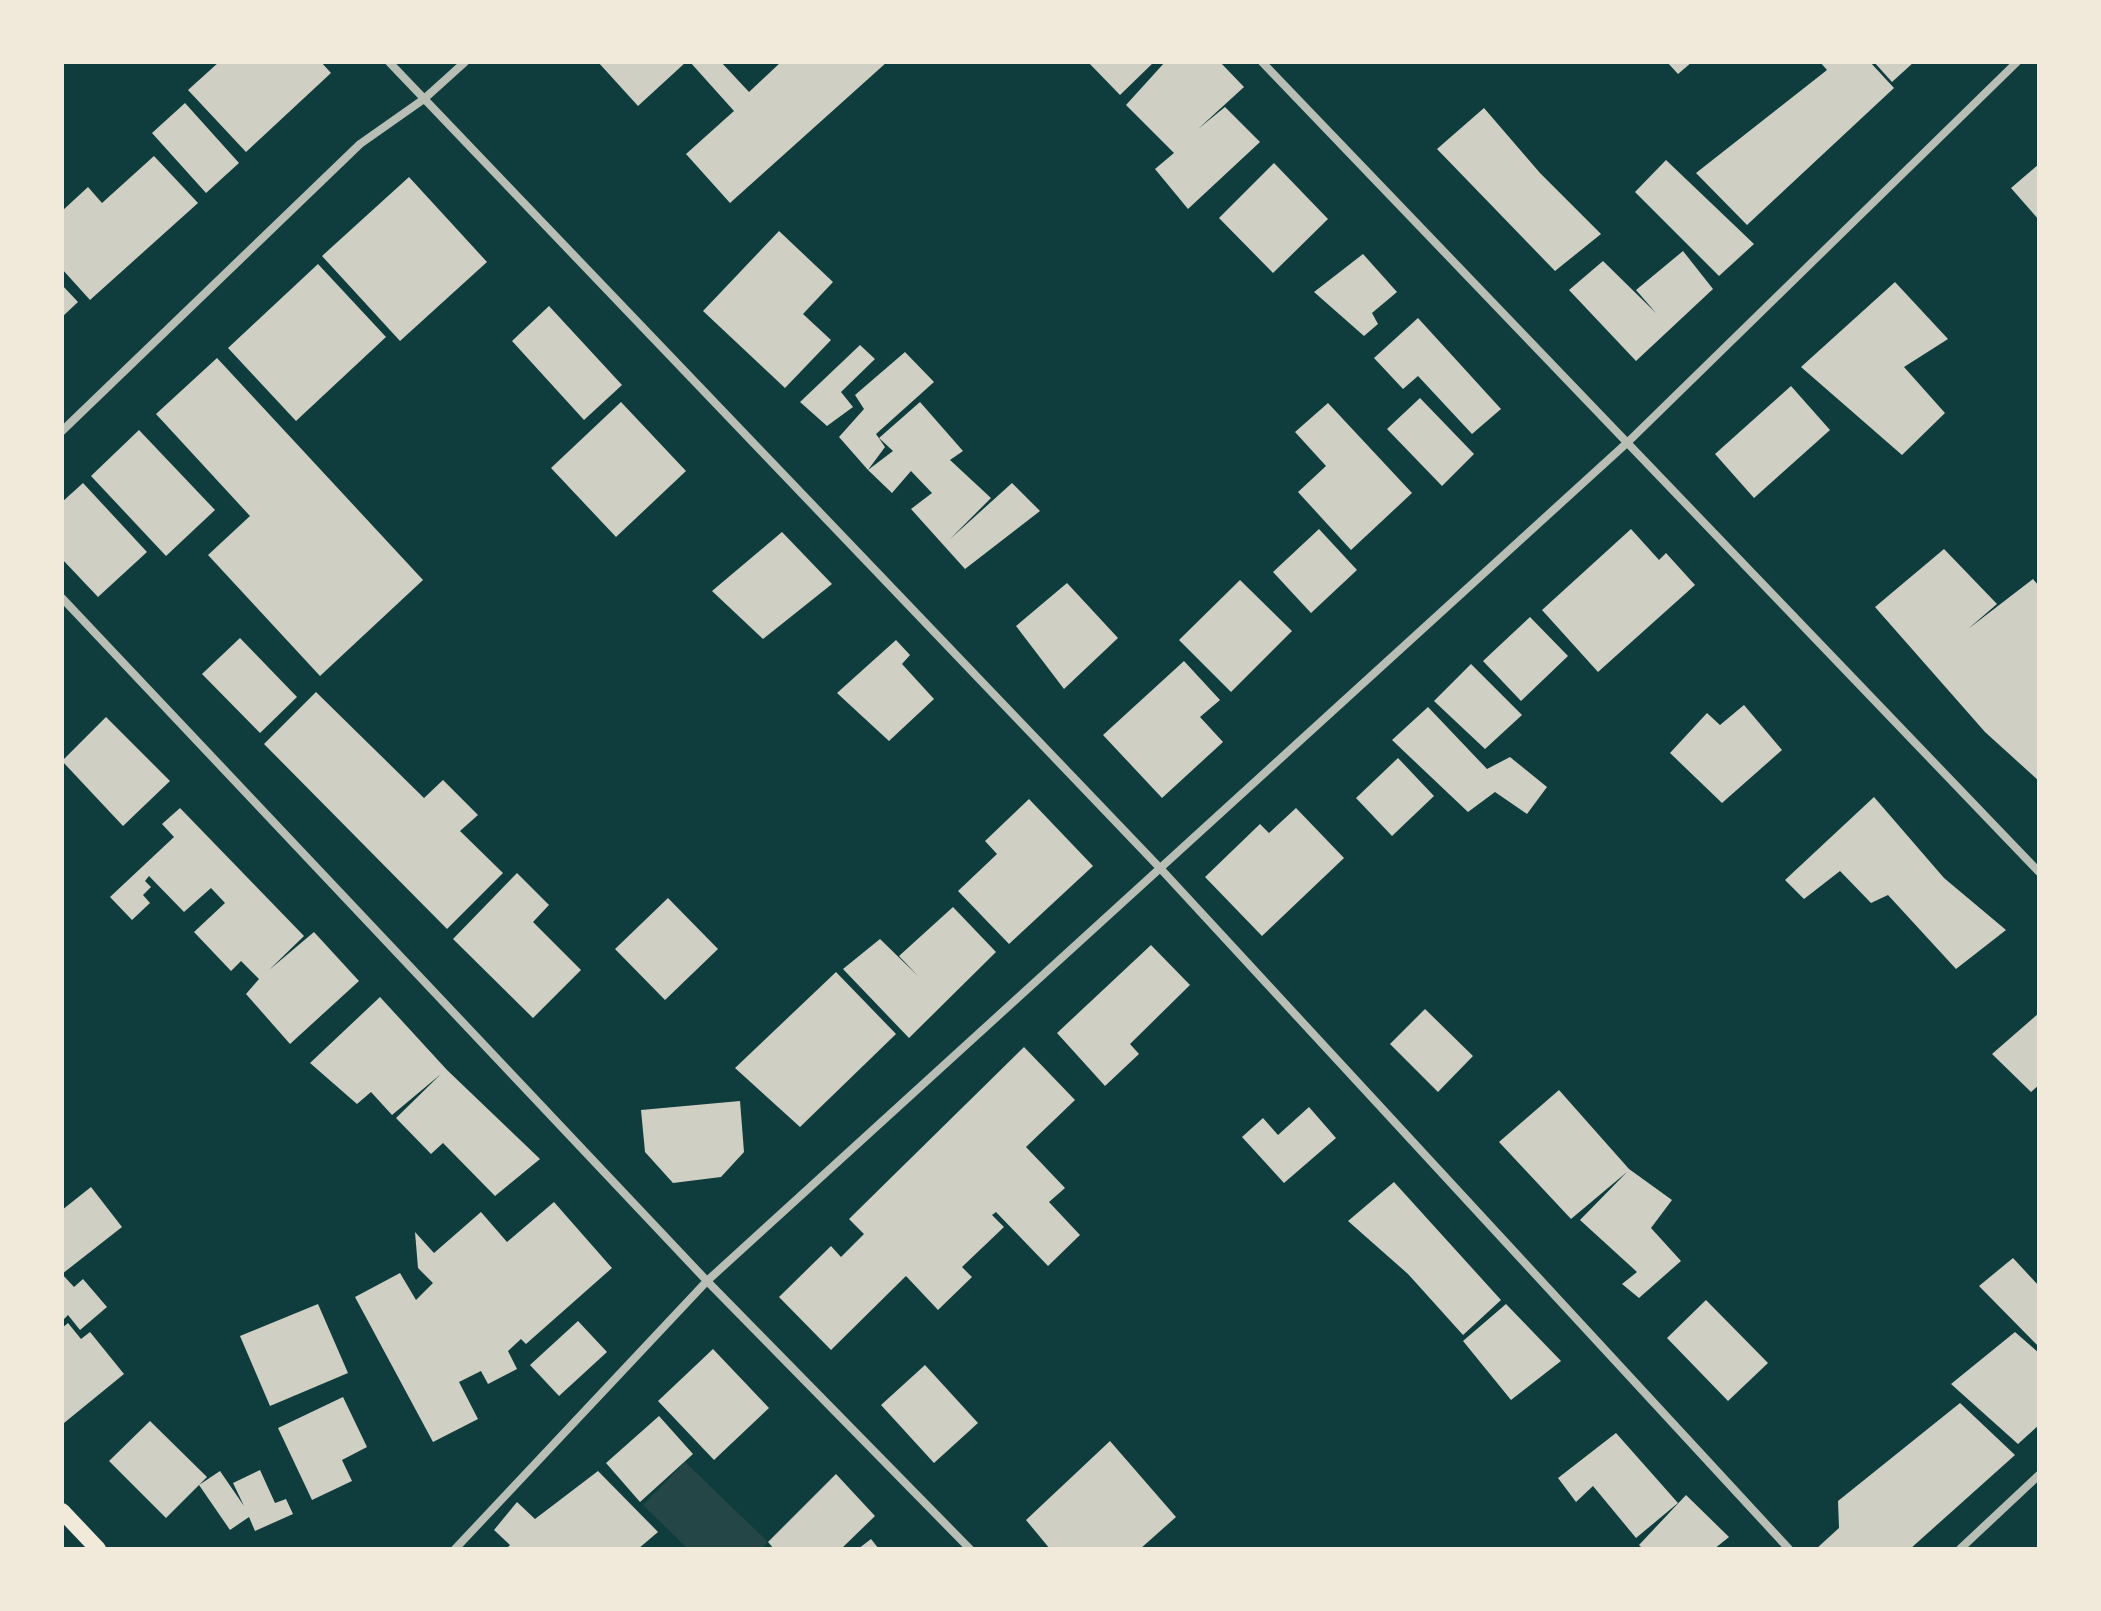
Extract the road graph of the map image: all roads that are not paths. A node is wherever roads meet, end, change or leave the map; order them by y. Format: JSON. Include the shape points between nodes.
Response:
{"nodes":[{"id":1,"x":389,"y":62,"type":"edge"},
{"id":2,"x":465,"y":62,"type":"edge"},
{"id":3,"x":1262,"y":62,"type":"edge"},
{"id":4,"x":2017,"y":62,"type":"edge"},
{"id":5,"x":424,"y":99,"type":"junction"},
{"id":6,"x":62,"y":431,"type":"edge"},
{"id":7,"x":1629,"y":441,"type":"junction"},
{"id":8,"x":62,"y":598,"type":"edge"},
{"id":9,"x":1159,"y":867,"type":"junction"},
{"id":10,"x":2039,"y":872,"type":"edge"},
{"id":11,"x":707,"y":1281,"type":"junction"},
{"id":12,"x":2039,"y":1475,"type":"edge"},
{"id":13,"x":62,"y":1511,"type":"edge"},
{"id":14,"x":98,"y":1549,"type":"edge"},
{"id":15,"x":455,"y":1549,"type":"edge"},
{"id":16,"x":970,"y":1549,"type":"edge"},
{"id":17,"x":1789,"y":1549,"type":"edge"},
{"id":18,"x":1960,"y":1549,"type":"edge"}],
"edges":[{"from":1,"to":5,"type":"street"},
{"from":2,"to":5,"type":"street"},
{"from":3,"to":7,"type":"street"},
{"from":4,"to":7,"type":"street"},
{"from":5,"to":6,"type":"street","via":[[360,144]]},
{"from":5,"to":9,"type":"street"},
{"from":7,"to":9,"type":"street"},
{"from":7,"to":10,"type":"street"},
{"from":8,"to":11,"type":"street"},
{"from":9,"to":11,"type":"street"},
{"from":9,"to":17,"type":"street"},
{"from":11,"to":15,"type":"street"},
{"from":11,"to":16,"type":"street"},
{"from":12,"to":18,"type":"street"},
{"from":13,"to":14,"type":"main road"}]}
